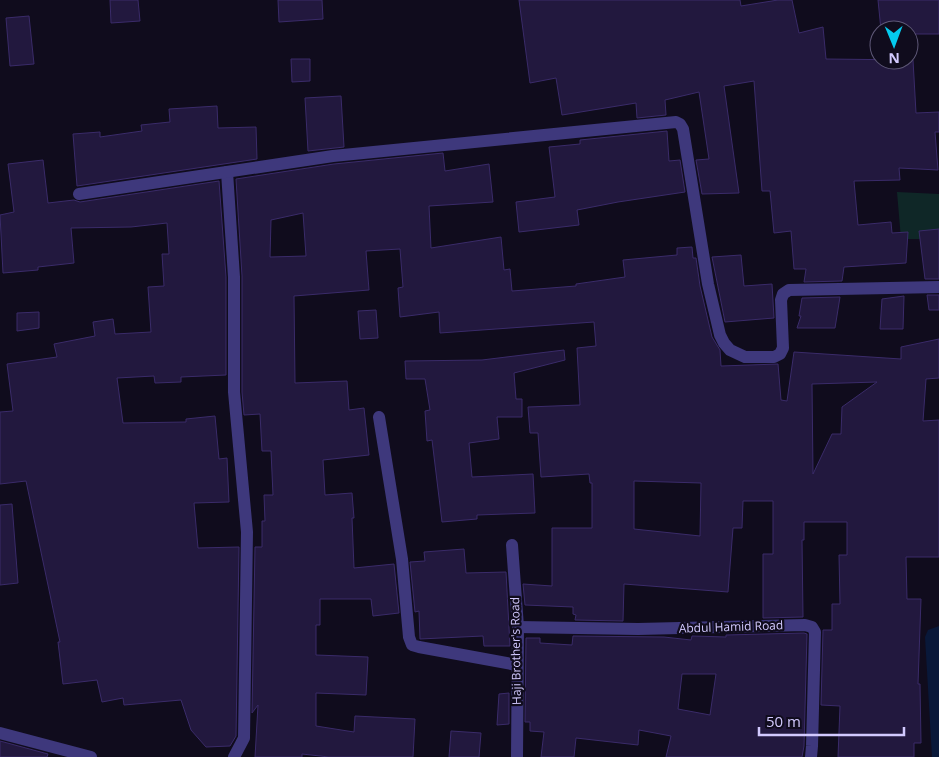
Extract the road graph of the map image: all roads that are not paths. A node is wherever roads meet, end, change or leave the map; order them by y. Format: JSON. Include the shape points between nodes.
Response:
{"nodes":[{"id":1,"x":228,"y":172,"type":"junction"},
{"id":2,"x":79,"y":194,"type":"dead end"},
{"id":3,"x":939,"y":287,"type":"edge"},
{"id":4,"x":379,"y":417,"type":"dead end"},
{"id":5,"x":512,"y":545,"type":"dead end"},
{"id":6,"x":518,"y":627,"type":"junction"},
{"id":7,"x":517,"y":666,"type":"junction"},
{"id":8,"x":0,"y":733,"type":"edge"},
{"id":9,"x":91,"y":757,"type":"edge"},
{"id":10,"x":234,"y":757,"type":"edge"},
{"id":11,"x":517,"y":757,"type":"edge"},
{"id":12,"x":811,"y":757,"type":"edge"}],
"edges":[{"from":1,"to":2,"type":"street"},
{"from":1,"to":3,"type":"street","via":[[333,156],[676,122],[683,129],[708,284],[720,335],[730,350],[745,357],[780,354],[783,348],[781,300],[789,290]]},
{"from":1,"to":10,"type":"street","via":[[234,277],[234,392],[247,532],[244,738]]},
{"from":4,"to":7,"type":"street","via":[[412,644]]},
{"from":5,"to":6,"type":"street","name":"Haji Brother's Road"},
{"from":6,"to":7,"type":"street","name":"Haji Brother's Road"},
{"from":6,"to":12,"type":"street","name":"Abdul Hamid Road","via":[[812,627]]},
{"from":7,"to":11,"type":"street","name":"Haji Brother's Road"},
{"from":8,"to":9,"type":"street"}]}
